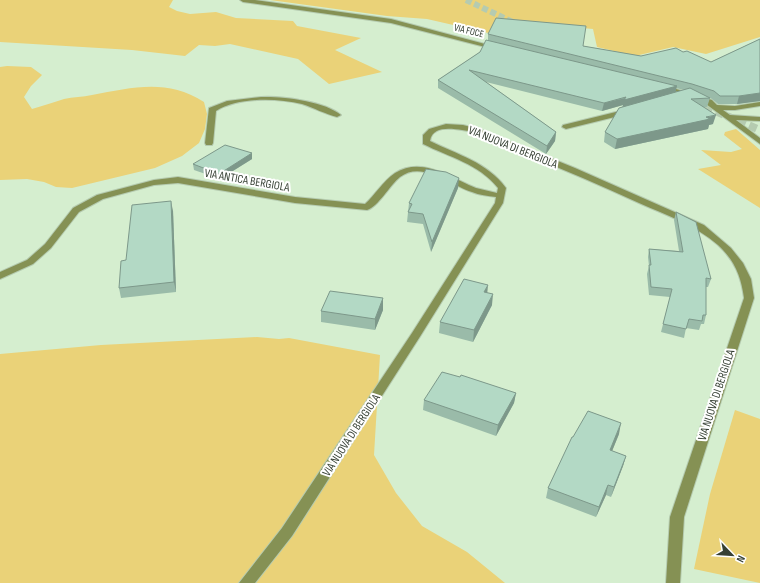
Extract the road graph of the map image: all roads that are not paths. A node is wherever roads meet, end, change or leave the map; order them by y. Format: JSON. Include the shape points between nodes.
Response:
{"nodes":[{"id":1,"x":243,"y":0,"type":"edge"},
{"id":2,"x":501,"y":49,"type":"edge"},
{"id":3,"x":658,"y":86,"type":"edge"},
{"id":4,"x":688,"y":94,"type":"junction"},
{"id":5,"x":675,"y":99,"type":"edge"},
{"id":6,"x":760,"y":104,"type":"edge"},
{"id":7,"x":716,"y":107,"type":"junction"},
{"id":8,"x":639,"y":108,"type":"edge"},
{"id":9,"x":337,"y":115,"type":"dead end"},
{"id":10,"x":729,"y":117,"type":"junction"},
{"id":11,"x":760,"y":120,"type":"edge"},
{"id":12,"x":566,"y":127,"type":"dead end"},
{"id":13,"x":760,"y":142,"type":"edge"},
{"id":14,"x":209,"y":143,"type":"dead end"},
{"id":15,"x":501,"y":196,"type":"junction"},
{"id":16,"x":0,"y":276,"type":"edge"},
{"id":17,"x":246,"y":583,"type":"edge"},
{"id":18,"x":673,"y":583,"type":"edge"}],
"edges":[{"from":1,"to":2,"type":"street","name":"VIA FOCE","via":[[390,21]]},
{"from":3,"to":4,"type":"street"},
{"from":4,"to":5,"type":"street"},
{"from":4,"to":7,"type":"street"},
{"from":6,"to":7,"type":"street","via":[[735,108]]},
{"from":7,"to":10,"type":"street"},
{"from":8,"to":12,"type":"street"},
{"from":9,"to":14,"type":"street","via":[[290,100],[236,101],[222,104],[212,110]]},
{"from":10,"to":11,"type":"street"},
{"from":10,"to":13,"type":"street"},
{"from":15,"to":16,"type":"street","name":"VIA ANTICA BERGIOLA","via":[[475,190],[427,170],[407,170],[398,175],[367,207],[294,200],[178,180],[154,183],[100,197],[76,210],[48,246],[30,262]]},
{"from":15,"to":17,"type":"street","name":"VIA NUOVA DI BERGIOLA","via":[[492,215],[420,328],[291,525]]},
{"from":15,"to":18,"type":"street","name":"VIA NUOVA DI BERGIOLA","via":[[502,188],[491,174],[426,142],[428,133],[441,127],[468,128],[572,170],[701,228],[719,240],[729,251],[746,279],[749,298],[677,517]]}]}
